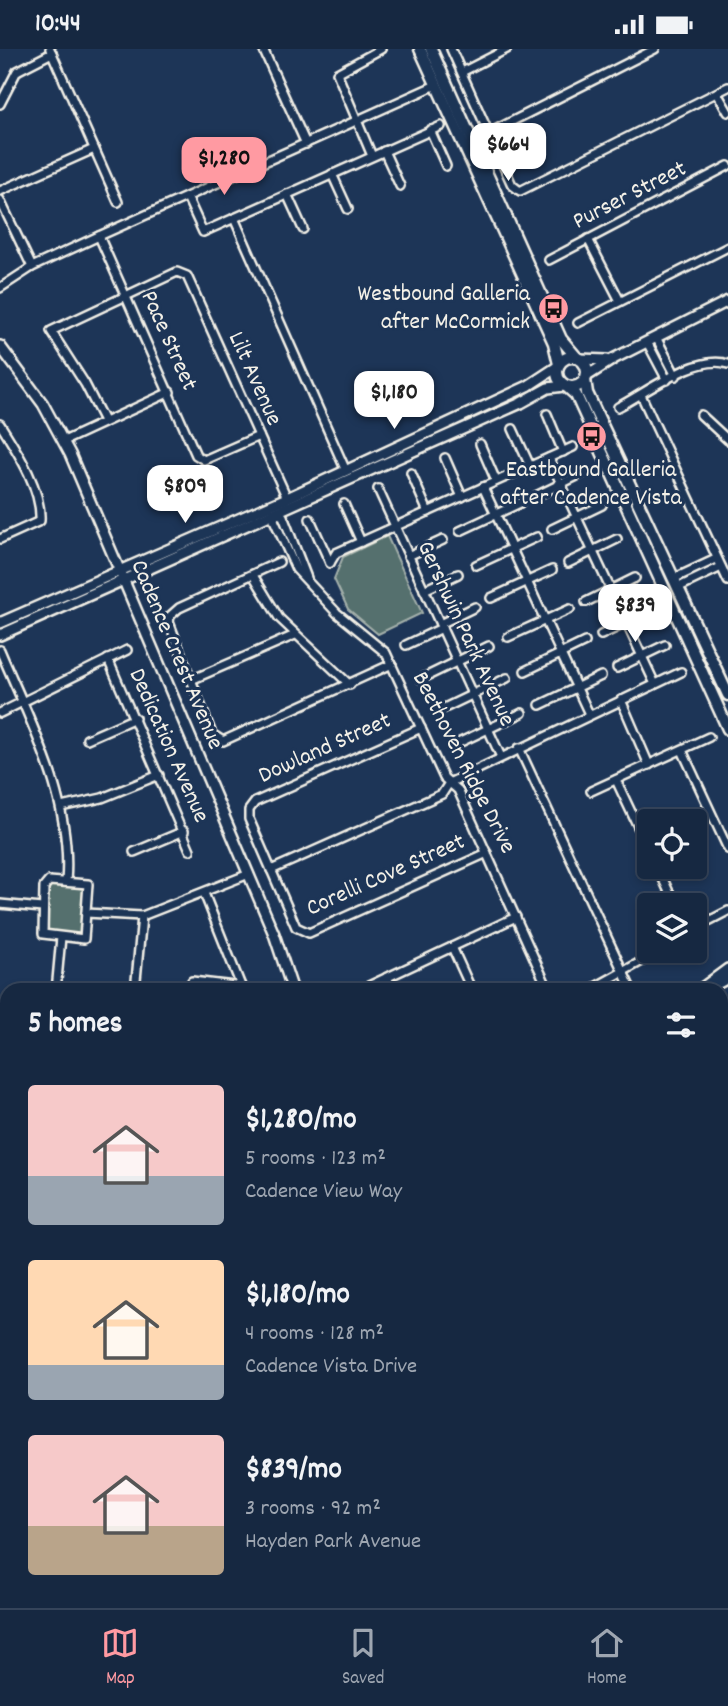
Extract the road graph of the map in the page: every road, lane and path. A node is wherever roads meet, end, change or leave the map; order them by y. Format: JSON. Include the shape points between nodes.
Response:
{"nodes":[{"id":1,"x":263,"y":49,"type":"edge"},
{"id":2,"x":420,"y":49,"type":"edge"},
{"id":3,"x":431,"y":49,"type":"edge"},
{"id":4,"x":451,"y":49,"type":"edge"},
{"id":5,"x":507,"y":49,"type":"edge"},
{"id":6,"x":655,"y":49,"type":"edge"},
{"id":7,"x":378,"y":50,"type":"edge"},
{"id":8,"x":51,"y":51,"type":"edge"},
{"id":9,"x":462,"y":72,"type":"junction"},
{"id":10,"x":436,"y":85,"type":"junction"},
{"id":11,"x":728,"y":87,"type":"edge"},
{"id":12,"x":717,"y":93,"type":"junction"},
{"id":13,"x":0,"y":104,"type":"edge"},
{"id":14,"x":728,"y":112,"type":"edge"},
{"id":15,"x":357,"y":121,"type":"junction"},
{"id":16,"x":441,"y":126,"type":"dead end"},
{"id":17,"x":430,"y":131,"type":"junction"},
{"id":18,"x":489,"y":133,"type":"junction"},
{"id":19,"x":306,"y":144,"type":"junction"},
{"id":20,"x":94,"y":149,"type":"junction"},
{"id":21,"x":384,"y":151,"type":"junction"},
{"id":22,"x":372,"y":156,"type":"junction"},
{"id":23,"x":446,"y":166,"type":"dead end"},
{"id":24,"x":728,"y":166,"type":"edge"},
{"id":25,"x":332,"y":174,"type":"junction"},
{"id":26,"x":400,"y":186,"type":"dead end"},
{"id":27,"x":0,"y":191,"type":"edge"},
{"id":28,"x":287,"y":194,"type":"junction"},
{"id":29,"x":187,"y":197,"type":"junction"},
{"id":30,"x":0,"y":201,"type":"edge"},
{"id":31,"x":118,"y":202,"type":"dead end"},
{"id":32,"x":348,"y":209,"type":"dead end"},
{"id":33,"x":233,"y":218,"type":"junction"},
{"id":34,"x":303,"y":229,"type":"dead end"},
{"id":35,"x":99,"y":236,"type":"junction"},
{"id":36,"x":588,"y":239,"type":"junction"},
{"id":37,"x":728,"y":247,"type":"edge"},
{"id":38,"x":549,"y":260,"type":"dead end"},
{"id":39,"x":32,"y":267,"type":"junction"},
{"id":40,"x":0,"y":288,"type":"edge"},
{"id":41,"x":126,"y":295,"type":"junction"},
{"id":42,"x":621,"y":301,"type":"junction"},
{"id":43,"x":728,"y":301,"type":"edge"},
{"id":44,"x":578,"y":323,"type":"dead end"},
{"id":45,"x":651,"y":340,"type":"junction"},
{"id":46,"x":0,"y":347,"type":"edge"},
{"id":47,"x":615,"y":358,"type":"junction"},
{"id":48,"x":579,"y":359,"type":"junction"},
{"id":49,"x":728,"y":364,"type":"edge"},
{"id":50,"x":558,"y":366,"type":"junction"},
{"id":51,"x":676,"y":376,"type":"junction"},
{"id":52,"x":586,"y":378,"type":"junction"},
{"id":53,"x":667,"y":380,"type":"junction"},
{"id":54,"x":566,"y":386,"type":"junction"},
{"id":55,"x":170,"y":392,"type":"junction"},
{"id":56,"x":641,"y":395,"type":"junction"},
{"id":57,"x":618,"y":407,"type":"dead end"},
{"id":58,"x":547,"y":414,"type":"dead end"},
{"id":59,"x":701,"y":415,"type":"dead end"},
{"id":60,"x":104,"y":421,"type":"junction"},
{"id":61,"x":0,"y":425,"type":"edge"},
{"id":62,"x":513,"y":429,"type":"dead end"},
{"id":63,"x":259,"y":436,"type":"junction"},
{"id":64,"x":64,"y":440,"type":"junction"},
{"id":65,"x":728,"y":440,"type":"edge"},
{"id":66,"x":480,"y":444,"type":"dead end"},
{"id":67,"x":573,"y":447,"type":"dead end"},
{"id":68,"x":563,"y":451,"type":"junction"},
{"id":69,"x":446,"y":458,"type":"dead end"},
{"id":70,"x":549,"y":458,"type":"junction"},
{"id":71,"x":530,"y":466,"type":"junction"},
{"id":72,"x":346,"y":471,"type":"junction"},
{"id":73,"x":585,"y":472,"type":"dead end"},
{"id":74,"x":411,"y":473,"type":"dead end"},
{"id":75,"x":496,"y":481,"type":"junction"},
{"id":76,"x":561,"y":484,"type":"junction"},
{"id":77,"x":483,"y":487,"type":"junction"},
{"id":78,"x":378,"y":489,"type":"dead end"},
{"id":79,"x":303,"y":490,"type":"junction"},
{"id":80,"x":536,"y":496,"type":"dead end"},
{"id":81,"x":462,"y":497,"type":"junction"},
{"id":82,"x":287,"y":498,"type":"junction"},
{"id":83,"x":520,"y":503,"type":"dead end"},
{"id":84,"x":344,"y":504,"type":"dead end"},
{"id":85,"x":602,"y":505,"type":"dead end"},
{"id":86,"x":263,"y":508,"type":"junction"},
{"id":87,"x":428,"y":512,"type":"junction"},
{"id":88,"x":276,"y":513,"type":"junction"},
{"id":89,"x":496,"y":514,"type":"junction"},
{"id":90,"x":577,"y":517,"type":"junction"},
{"id":91,"x":310,"y":519,"type":"dead end"},
{"id":92,"x":395,"y":527,"type":"junction"},
{"id":93,"x":552,"y":529,"type":"dead end"},
{"id":94,"x":460,"y":531,"type":"dead end"},
{"id":95,"x":537,"y":537,"type":"dead end"},
{"id":96,"x":194,"y":538,"type":"junction"},
{"id":97,"x":0,"y":539,"type":"edge"},
{"id":98,"x":617,"y":539,"type":"dead end"},
{"id":99,"x":443,"y":540,"type":"dead end"},
{"id":100,"x":361,"y":542,"type":"junction"},
{"id":101,"x":512,"y":548,"type":"junction"},
{"id":102,"x":193,"y":549,"type":"junction"},
{"id":103,"x":593,"y":551,"type":"junction"},
{"id":104,"x":408,"y":556,"type":"junction"},
{"id":105,"x":716,"y":559,"type":"junction"},
{"id":106,"x":279,"y":562,"type":"dead end"},
{"id":107,"x":568,"y":563,"type":"dead end"},
{"id":108,"x":476,"y":565,"type":"dead end"},
{"id":109,"x":721,"y":567,"type":"junction"},
{"id":110,"x":552,"y":570,"type":"dead end"},
{"id":111,"x":458,"y":574,"type":"dead end"},
{"id":112,"x":121,"y":575,"type":"junction"},
{"id":113,"x":253,"y":575,"type":"junction"},
{"id":114,"x":635,"y":578,"type":"dead end"},
{"id":115,"x":728,"y":581,"type":"edge"},
{"id":116,"x":528,"y":582,"type":"junction"},
{"id":117,"x":675,"y":583,"type":"junction"},
{"id":118,"x":424,"y":590,"type":"junction"},
{"id":119,"x":611,"y":590,"type":"junction"},
{"id":120,"x":491,"y":599,"type":"dead end"},
{"id":121,"x":586,"y":602,"type":"dead end"},
{"id":122,"x":475,"y":607,"type":"dead end"},
{"id":123,"x":570,"y":609,"type":"dead end"},
{"id":124,"x":650,"y":612,"type":"dead end"},
{"id":125,"x":546,"y":620,"type":"junction"},
{"id":126,"x":0,"y":622,"type":"edge"},
{"id":127,"x":626,"y":623,"type":"junction"},
{"id":128,"x":441,"y":626,"type":"junction"},
{"id":129,"x":0,"y":635,"type":"edge"},
{"id":130,"x":295,"y":635,"type":"junction"},
{"id":131,"x":601,"y":635,"type":"dead end"},
{"id":132,"x":508,"y":637,"type":"dead end"},
{"id":133,"x":585,"y":642,"type":"dead end"},
{"id":134,"x":406,"y":645,"type":"dead end"},
{"id":135,"x":665,"y":645,"type":"dead end"},
{"id":136,"x":489,"y":646,"type":"dead end"},
{"id":137,"x":0,"y":650,"type":"edge"},
{"id":138,"x":127,"y":650,"type":"dead end"},
{"id":139,"x":562,"y":654,"type":"junction"},
{"id":140,"x":642,"y":656,"type":"junction"},
{"id":141,"x":108,"y":659,"type":"junction"},
{"id":142,"x":457,"y":661,"type":"junction"},
{"id":143,"x":392,"y":664,"type":"junction"},
{"id":144,"x":617,"y":669,"type":"dead end"},
{"id":145,"x":525,"y":671,"type":"dead end"},
{"id":146,"x":681,"y":672,"type":"dead end"},
{"id":147,"x":601,"y":676,"type":"dead end"},
{"id":148,"x":507,"y":678,"type":"dead end"},
{"id":149,"x":421,"y":679,"type":"dead end"},
{"id":150,"x":191,"y":680,"type":"junction"},
{"id":151,"x":655,"y":684,"type":"junction"},
{"id":152,"x":350,"y":685,"type":"junction"},
{"id":153,"x":577,"y":687,"type":"junction"},
{"id":154,"x":472,"y":695,"type":"junction"},
{"id":155,"x":728,"y":695,"type":"edge"},
{"id":156,"x":621,"y":700,"type":"junction"},
{"id":157,"x":23,"y":703,"type":"junction"},
{"id":158,"x":540,"y":705,"type":"dead end"},
{"id":159,"x":436,"y":712,"type":"dead end"},
{"id":160,"x":0,"y":713,"type":"edge"},
{"id":161,"x":522,"y":713,"type":"dead end"},
{"id":162,"x":589,"y":714,"type":"junction"},
{"id":163,"x":135,"y":718,"type":"junction"},
{"id":164,"x":421,"y":728,"type":"junction"},
{"id":165,"x":488,"y":729,"type":"junction"},
{"id":166,"x":728,"y":729,"type":"edge"},
{"id":167,"x":709,"y":737,"type":"dead end"},
{"id":168,"x":87,"y":739,"type":"dead end"},
{"id":169,"x":452,"y":746,"type":"dead end"},
{"id":170,"x":519,"y":748,"type":"junction"},
{"id":171,"x":682,"y":750,"type":"junction"},
{"id":172,"x":501,"y":757,"type":"junction"},
{"id":173,"x":649,"y":765,"type":"junction"},
{"id":174,"x":159,"y":775,"type":"junction"},
{"id":175,"x":616,"y":780,"type":"junction"},
{"id":176,"x":449,"y":783,"type":"junction"},
{"id":177,"x":591,"y":791,"type":"dead end"},
{"id":178,"x":61,"y":807,"type":"junction"},
{"id":179,"x":637,"y":825,"type":"edge"},
{"id":180,"x":184,"y":831,"type":"junction"},
{"id":181,"x":728,"y":849,"type":"edge"},
{"id":182,"x":190,"y":850,"type":"dead end"},
{"id":183,"x":134,"y":852,"type":"dead end"},
{"id":184,"x":487,"y":853,"type":"junction"},
{"id":185,"x":271,"y":870,"type":"junction"},
{"id":186,"x":249,"y":874,"type":"junction"},
{"id":187,"x":66,"y":882,"type":"junction"},
{"id":188,"x":204,"y":893,"type":"junction"},
{"id":189,"x":0,"y":904,"type":"edge"},
{"id":190,"x":43,"y":908,"type":"junction"},
{"id":191,"x":728,"y":911,"type":"edge"},
{"id":192,"x":86,"y":913,"type":"junction"},
{"id":193,"x":142,"y":916,"type":"junction"},
{"id":194,"x":516,"y":917,"type":"junction"},
{"id":195,"x":707,"y":922,"type":"edge"},
{"id":196,"x":61,"y":937,"type":"junction"},
{"id":197,"x":452,"y":947,"type":"junction"},
{"id":198,"x":641,"y":963,"type":"edge"},
{"id":199,"x":728,"y":969,"type":"edge"},
{"id":200,"x":624,"y":973,"type":"junction"},
{"id":201,"x":387,"y":977,"type":"junction"},
{"id":202,"x":192,"y":981,"type":"dead end"},
{"id":203,"x":57,"y":983,"type":"edge"},
{"id":204,"x":136,"y":983,"type":"edge"},
{"id":205,"x":205,"y":983,"type":"edge"},
{"id":206,"x":241,"y":983,"type":"edge"},
{"id":207,"x":290,"y":983,"type":"edge"},
{"id":208,"x":375,"y":983,"type":"edge"},
{"id":209,"x":390,"y":983,"type":"edge"},
{"id":210,"x":468,"y":983,"type":"edge"},
{"id":211,"x":545,"y":983,"type":"edge"},
{"id":212,"x":604,"y":983,"type":"edge"},
{"id":213,"x":628,"y":983,"type":"edge"},
{"id":214,"x":709,"y":983,"type":"edge"},
{"id":215,"x":250,"y":1608,"type":"edge"},
{"id":216,"x":258,"y":1608,"type":"edge"}],
"edges":[{"from":1,"to":19,"type":"street"},
{"from":2,"to":10,"type":"main road"},
{"from":3,"to":48,"type":"main road","via":[[561,339]]},
{"from":4,"to":9,"type":"street"},
{"from":5,"to":9,"type":"street"},
{"from":6,"to":18,"type":"street"},
{"from":7,"to":15,"type":"street","via":[[337,73]]},
{"from":8,"to":13,"type":"street","via":[[17,71]]},
{"from":8,"to":20,"type":"street"},
{"from":9,"to":18,"type":"street"},
{"from":10,"to":15,"type":"street"},
{"from":10,"to":50,"type":"main road","via":[[554,343]]},
{"from":11,"to":12,"type":"street"},
{"from":12,"to":14,"type":"street"},
{"from":12,"to":18,"type":"street","via":[[527,190],[512,185]]},
{"from":15,"to":19,"type":"street"},
{"from":15,"to":22,"type":"street"},
{"from":16,"to":17,"type":"street"},
{"from":17,"to":21,"type":"street"},
{"from":17,"to":23,"type":"street"},
{"from":19,"to":29,"type":"street"},
{"from":20,"to":27,"type":"street"},
{"from":20,"to":31,"type":"street"},
{"from":21,"to":22,"type":"street"},
{"from":21,"to":26,"type":"street"},
{"from":22,"to":25,"type":"street"},
{"from":24,"to":36,"type":"street","name":"Purser Street"},
{"from":25,"to":28,"type":"street"},
{"from":25,"to":32,"type":"street"},
{"from":28,"to":33,"type":"street"},
{"from":28,"to":34,"type":"street"},
{"from":29,"to":33,"type":"street","via":[[203,232]]},
{"from":29,"to":35,"type":"street"},
{"from":30,"to":39,"type":"street"},
{"from":33,"to":72,"type":"street"},
{"from":35,"to":39,"type":"street"},
{"from":35,"to":41,"type":"street","name":"Pace Street"},
{"from":36,"to":38,"type":"street","name":"Purser Street"},
{"from":36,"to":42,"type":"street"},
{"from":37,"to":42,"type":"street"},
{"from":39,"to":40,"type":"street"},
{"from":41,"to":55,"type":"street","name":"Pace Street"},
{"from":41,"to":60,"type":"street","via":[[51,331]]},
{"from":41,"to":63,"type":"street","name":"Lilt Avenue","via":[[177,272],[187,276]]},
{"from":42,"to":44,"type":"street"},
{"from":43,"to":45,"type":"street"},
{"from":45,"to":47,"type":"street"},
{"from":45,"to":51,"type":"street"},
{"from":45,"to":53,"type":"street"},
{"from":46,"to":64,"type":"street","name":"Cadence Crest Avenue","via":[[34,390]]},
{"from":47,"to":48,"type":"street"},
{"from":47,"to":52,"type":"street"},
{"from":48,"to":50,"type":"main road","via":[[569,357]]},
{"from":48,"to":52,"type":"main road","via":[[586,366]]},
{"from":49,"to":51,"type":"street","via":[[704,362]]},
{"from":50,"to":54,"type":"main road","via":[[557,377]]},
{"from":50,"to":72,"type":"street","via":[[528,386]]},
{"from":51,"to":53,"type":"street"},
{"from":52,"to":54,"type":"main road","via":[[579,386]]},
{"from":52,"to":117,"type":"main road","via":[[586,393]]},
{"from":53,"to":56,"type":"street"},
{"from":54,"to":88,"type":"street","via":[[548,388]]},
{"from":54,"to":166,"type":"main road","via":[[575,393]]},
{"from":55,"to":60,"type":"street"},
{"from":55,"to":63,"type":"street","name":"Pace Street","via":[[196,455],[204,460]]},
{"from":56,"to":57,"type":"street"},
{"from":56,"to":105,"type":"street"},
{"from":58,"to":68,"type":"street"},
{"from":59,"to":65,"type":"street"},
{"from":60,"to":64,"type":"street"},
{"from":61,"to":97,"type":"street","via":[[41,507],[40,521]]},
{"from":62,"to":71,"type":"street"},
{"from":63,"to":82,"type":"street","name":"Lilt Avenue"},
{"from":64,"to":112,"type":"street","name":"Cadence Crest Avenue"},
{"from":66,"to":75,"type":"street"},
{"from":67,"to":68,"type":"street"},
{"from":68,"to":70,"type":"street"},
{"from":69,"to":81,"type":"street"},
{"from":70,"to":71,"type":"street"},
{"from":70,"to":76,"type":"street"},
{"from":71,"to":75,"type":"street"},
{"from":72,"to":79,"type":"street"},
{"from":73,"to":76,"type":"street"},
{"from":74,"to":87,"type":"street"},
{"from":75,"to":77,"type":"street"},
{"from":76,"to":80,"type":"street"},
{"from":76,"to":90,"type":"street"},
{"from":77,"to":81,"type":"street"},
{"from":77,"to":89,"type":"street"},
{"from":78,"to":92,"type":"street","name":"Gershwin Park Avenue"},
{"from":79,"to":82,"type":"street"},
{"from":79,"to":88,"type":"street"},
{"from":81,"to":87,"type":"street"},
{"from":82,"to":86,"type":"street"},
{"from":83,"to":89,"type":"street"},
{"from":84,"to":100,"type":"street"},
{"from":85,"to":90,"type":"street"},
{"from":86,"to":88,"type":"street"},
{"from":86,"to":96,"type":"street"},
{"from":87,"to":92,"type":"street"},
{"from":88,"to":102,"type":"street"},
{"from":88,"to":143,"type":"street","name":"Beethoven Ridge Drive","via":[[283,516],[307,578],[337,613],[375,641]]},
{"from":89,"to":94,"type":"street"},
{"from":89,"to":101,"type":"street"},
{"from":90,"to":93,"type":"street"},
{"from":90,"to":103,"type":"street"},
{"from":91,"to":100,"type":"street","via":[[330,563],[336,553]]},
{"from":92,"to":100,"type":"street"},
{"from":92,"to":104,"type":"street","name":"Gershwin Park Avenue"},
{"from":95,"to":101,"type":"street"},
{"from":96,"to":102,"type":"street"},
{"from":96,"to":112,"type":"street"},
{"from":98,"to":103,"type":"street"},
{"from":99,"to":104,"type":"street"},
{"from":101,"to":108,"type":"street"},
{"from":101,"to":116,"type":"street"},
{"from":102,"to":112,"type":"street"},
{"from":103,"to":107,"type":"street"},
{"from":103,"to":119,"type":"street"},
{"from":104,"to":118,"type":"street","name":"Gershwin Park Avenue"},
{"from":105,"to":109,"type":"street"},
{"from":105,"to":117,"type":"street"},
{"from":106,"to":113,"type":"street"},
{"from":109,"to":115,"type":"street"},
{"from":109,"to":117,"type":"street"},
{"from":110,"to":116,"type":"street"},
{"from":111,"to":118,"type":"street"},
{"from":112,"to":126,"type":"street"},
{"from":112,"to":129,"type":"street"},
{"from":112,"to":186,"type":"street","name":"Cadence Crest Avenue"},
{"from":113,"to":130,"type":"street"},
{"from":113,"to":150,"type":"street","via":[[170,616]]},
{"from":114,"to":119,"type":"street"},
{"from":116,"to":120,"type":"street"},
{"from":116,"to":125,"type":"street"},
{"from":117,"to":155,"type":"main road"},
{"from":118,"to":128,"type":"street","name":"Gershwin Park Avenue"},
{"from":119,"to":121,"type":"street"},
{"from":119,"to":127,"type":"street"},
{"from":122,"to":128,"type":"street"},
{"from":123,"to":125,"type":"street"},
{"from":124,"to":127,"type":"street"},
{"from":125,"to":132,"type":"street"},
{"from":125,"to":139,"type":"street"},
{"from":127,"to":131,"type":"street"},
{"from":127,"to":140,"type":"street"},
{"from":128,"to":134,"type":"street"},
{"from":128,"to":142,"type":"street","name":"Gershwin Park Avenue"},
{"from":130,"to":150,"type":"street"},
{"from":130,"to":152,"type":"street"},
{"from":133,"to":139,"type":"street"},
{"from":135,"to":140,"type":"street"},
{"from":136,"to":142,"type":"street"},
{"from":137,"to":157,"type":"street"},
{"from":138,"to":141,"type":"street"},
{"from":139,"to":145,"type":"street"},
{"from":139,"to":153,"type":"street"},
{"from":140,"to":144,"type":"street"},
{"from":140,"to":151,"type":"street"},
{"from":141,"to":157,"type":"street"},
{"from":141,"to":163,"type":"street","name":"Dedication Avenue"},
{"from":142,"to":149,"type":"street"},
{"from":142,"to":154,"type":"street","name":"Gershwin Park Avenue"},
{"from":143,"to":152,"type":"street"},
{"from":143,"to":164,"type":"street","name":"Beethoven Ridge Drive"},
{"from":146,"to":151,"type":"street"},
{"from":147,"to":153,"type":"street"},
{"from":148,"to":154,"type":"street"},
{"from":150,"to":152,"type":"street","via":[[217,740],[223,741]]},
{"from":151,"to":156,"type":"street"},
{"from":153,"to":158,"type":"street"},
{"from":153,"to":162,"type":"street"},
{"from":154,"to":159,"type":"street"},
{"from":154,"to":165,"type":"street","name":"Gershwin Park Avenue"},
{"from":156,"to":162,"type":"street"},
{"from":156,"to":173,"type":"street"},
{"from":157,"to":160,"type":"street"},
{"from":157,"to":178,"type":"street"},
{"from":161,"to":165,"type":"street"},
{"from":162,"to":170,"type":"street"},
{"from":163,"to":168,"type":"street"},
{"from":163,"to":174,"type":"street","name":"Dedication Avenue"},
{"from":164,"to":176,"type":"street","name":"Beethoven Ridge Drive"},
{"from":164,"to":185,"type":"street","name":"Dowland Street","via":[[255,802],[249,819]]},
{"from":165,"to":169,"type":"street"},
{"from":165,"to":172,"type":"street","name":"Gershwin Park Avenue"},
{"from":167,"to":171,"type":"street"},
{"from":170,"to":172,"type":"street"},
{"from":170,"to":200,"type":"street"},
{"from":171,"to":173,"type":"street"},
{"from":171,"to":181,"type":"street"},
{"from":172,"to":176,"type":"street"},
{"from":173,"to":175,"type":"street"},
{"from":174,"to":178,"type":"street","via":[[103,798]]},
{"from":174,"to":180,"type":"street","name":"Dedication Avenue"},
{"from":175,"to":177,"type":"street"},
{"from":175,"to":179,"type":"street"},
{"from":176,"to":184,"type":"street","name":"Beethoven Ridge Drive","via":[[458,790]]},
{"from":176,"to":185,"type":"street","via":[[442,794]]},
{"from":178,"to":187,"type":"street"},
{"from":180,"to":182,"type":"street","name":"Dedication Avenue"},
{"from":180,"to":183,"type":"street"},
{"from":184,"to":185,"type":"street","name":"Corelli Cove Street","via":[[309,933],[296,927]]},
{"from":184,"to":194,"type":"street","name":"Beethoven Ridge Drive"},
{"from":186,"to":188,"type":"street"},
{"from":186,"to":207,"type":"street","name":"Cadence Crest Avenue"},
{"from":187,"to":190,"type":"street","via":[[46,883]]},
{"from":187,"to":192,"type":"street","via":[[88,884]]},
{"from":188,"to":193,"type":"street"},
{"from":188,"to":206,"type":"street"},
{"from":189,"to":190,"type":"street"},
{"from":190,"to":196,"type":"street","via":[[43,934]]},
{"from":191,"to":195,"type":"street"},
{"from":192,"to":193,"type":"street"},
{"from":192,"to":196,"type":"street","via":[[84,939]]},
{"from":193,"to":204,"type":"street"},
{"from":194,"to":197,"type":"street"},
{"from":194,"to":211,"type":"street","name":"Beethoven Ridge Drive"},
{"from":196,"to":203,"type":"street"},
{"from":197,"to":201,"type":"street"},
{"from":197,"to":210,"type":"street"},
{"from":198,"to":200,"type":"street"},
{"from":199,"to":214,"type":"street"},
{"from":200,"to":212,"type":"street"},
{"from":200,"to":213,"type":"street"},
{"from":201,"to":208,"type":"street"},
{"from":201,"to":209,"type":"street"},
{"from":202,"to":205,"type":"street"},
{"from":215,"to":216,"type":"main road"}]}
